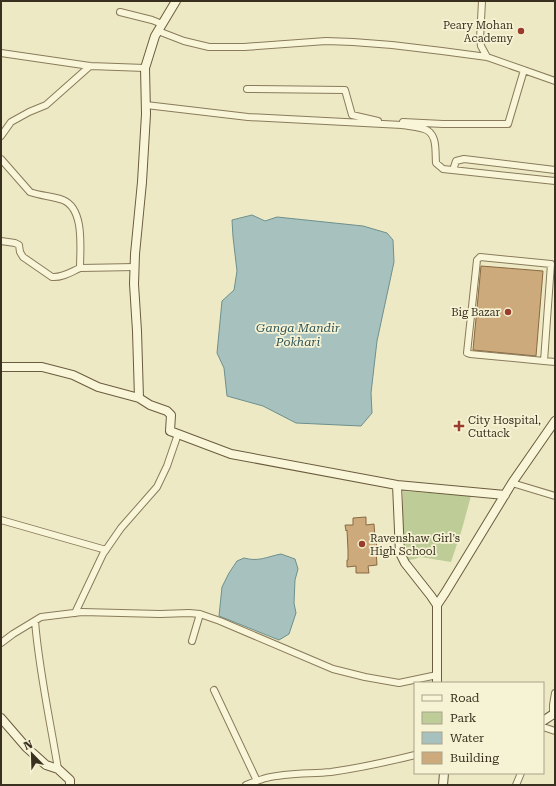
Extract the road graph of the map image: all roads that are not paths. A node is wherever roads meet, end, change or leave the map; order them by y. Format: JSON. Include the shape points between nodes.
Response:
{"nodes":[{"id":1,"x":176,"y":1,"type":"edge"},
{"id":2,"x":482,"y":1,"type":"edge"},
{"id":3,"x":120,"y":12,"type":"dead end"},
{"id":4,"x":160,"y":28,"type":"junction"},
{"id":5,"x":1,"y":53,"type":"edge"},
{"id":6,"x":487,"y":57,"type":"junction"},
{"id":7,"x":90,"y":66,"type":"junction"},
{"id":8,"x":145,"y":68,"type":"junction"},
{"id":9,"x":524,"y":70,"type":"junction"},
{"id":10,"x":555,"y":81,"type":"edge"},
{"id":11,"x":247,"y":89,"type":"dead end"},
{"id":12,"x":146,"y":105,"type":"junction"},
{"id":13,"x":1,"y":136,"type":"edge"},
{"id":14,"x":1,"y":159,"type":"edge"},
{"id":15,"x":453,"y":170,"type":"junction"},
{"id":16,"x":555,"y":170,"type":"edge"},
{"id":17,"x":555,"y":181,"type":"edge"},
{"id":18,"x":1,"y":241,"type":"edge"},
{"id":19,"x":134,"y":266,"type":"junction"},
{"id":20,"x":80,"y":268,"type":"junction"},
{"id":21,"x":544,"y":361,"type":"junction"},
{"id":22,"x":555,"y":362,"type":"edge"},
{"id":23,"x":1,"y":367,"type":"edge"},
{"id":24,"x":139,"y":398,"type":"junction"},
{"id":25,"x":555,"y":421,"type":"edge"},
{"id":26,"x":178,"y":434,"type":"junction"},
{"id":27,"x":512,"y":483,"type":"junction"},
{"id":28,"x":397,"y":485,"type":"junction"},
{"id":29,"x":505,"y":495,"type":"junction"},
{"id":30,"x":555,"y":496,"type":"edge"},
{"id":31,"x":1,"y":520,"type":"edge"},
{"id":32,"x":106,"y":550,"type":"junction"},
{"id":33,"x":437,"y":605,"type":"junction"},
{"id":34,"x":75,"y":613,"type":"junction"},
{"id":35,"x":200,"y":614,"type":"junction"},
{"id":36,"x":35,"y":621,"type":"junction"},
{"id":37,"x":192,"y":641,"type":"dead end"},
{"id":38,"x":1,"y":643,"type":"edge"},
{"id":39,"x":437,"y":679,"type":"edge"},
{"id":40,"x":214,"y":690,"type":"dead end"},
{"id":41,"x":555,"y":693,"type":"edge"},
{"id":42,"x":554,"y":714,"type":"edge"},
{"id":43,"x":1,"y":718,"type":"edge"},
{"id":44,"x":544,"y":720,"type":"edge"},
{"id":45,"x":544,"y":727,"type":"edge"},
{"id":46,"x":555,"y":731,"type":"edge"},
{"id":47,"x":414,"y":755,"type":"edge"},
{"id":48,"x":58,"y":769,"type":"junction"},
{"id":49,"x":444,"y":774,"type":"edge"},
{"id":50,"x":521,"y":774,"type":"edge"},
{"id":51,"x":256,"y":781,"type":"junction"},
{"id":52,"x":249,"y":784,"type":"edge"},
{"id":53,"x":70,"y":785,"type":"edge"},
{"id":54,"x":443,"y":785,"type":"edge"},
{"id":55,"x":516,"y":785,"type":"edge"}],
"edges":[{"from":1,"to":4,"type":"street"},
{"from":2,"to":6,"type":"street","via":[[480,39]]},
{"from":3,"to":4,"type":"street","via":[[152,20]]},
{"from":4,"to":6,"type":"street","via":[[184,41],[209,47],[326,41],[399,46]]},
{"from":4,"to":8,"type":"street"},
{"from":5,"to":7,"type":"street"},
{"from":6,"to":9,"type":"street"},
{"from":7,"to":8,"type":"street"},
{"from":7,"to":13,"type":"street","via":[[46,105],[11,122]]},
{"from":8,"to":12,"type":"street"},
{"from":9,"to":10,"type":"street"},
{"from":9,"to":11,"type":"street","via":[[508,124],[377,121],[352,115],[345,90]]},
{"from":12,"to":15,"type":"street","via":[[248,117],[402,125],[425,129],[431,132],[434,138],[436,163],[443,169]]},
{"from":12,"to":19,"type":"street"},
{"from":14,"to":20,"type":"street","via":[[30,192],[64,200],[71,205],[80,225]]},
{"from":15,"to":16,"type":"street","via":[[456,161],[464,159]]},
{"from":15,"to":17,"type":"street"},
{"from":18,"to":20,"type":"street","via":[[19,245],[23,257],[52,277],[66,275]]},
{"from":19,"to":20,"type":"street"},
{"from":19,"to":24,"type":"street"},
{"from":21,"to":21,"type":"street","via":[[467,353],[477,260],[480,257],[551,264]]},
{"from":21,"to":22,"type":"street"},
{"from":23,"to":24,"type":"street","via":[[42,367],[72,375],[98,387]]},
{"from":24,"to":26,"type":"street","via":[[167,411],[171,415],[170,431]]},
{"from":25,"to":27,"type":"street"},
{"from":26,"to":28,"type":"street","via":[[231,454]]},
{"from":26,"to":32,"type":"street","via":[[157,487],[121,528]]},
{"from":27,"to":29,"type":"street"},
{"from":27,"to":30,"type":"street"},
{"from":28,"to":29,"type":"street"},
{"from":28,"to":33,"type":"street","via":[[400,553]]},
{"from":29,"to":33,"type":"street"},
{"from":31,"to":32,"type":"street"},
{"from":32,"to":34,"type":"street"},
{"from":33,"to":39,"type":"street"},
{"from":34,"to":35,"type":"street"},
{"from":34,"to":36,"type":"street","via":[[41,617]]},
{"from":35,"to":37,"type":"street"},
{"from":35,"to":39,"type":"street","via":[[333,669],[399,683]]},
{"from":36,"to":38,"type":"street"},
{"from":36,"to":48,"type":"street"},
{"from":40,"to":51,"type":"street"},
{"from":41,"to":42,"type":"street"},
{"from":42,"to":44,"type":"street"},
{"from":43,"to":48,"type":"street","via":[[46,765]]},
{"from":45,"to":46,"type":"street"},
{"from":47,"to":51,"type":"street","via":[[355,768],[282,775]]},
{"from":48,"to":53,"type":"street","via":[[70,780]]},
{"from":49,"to":54,"type":"street"},
{"from":50,"to":55,"type":"street"},
{"from":51,"to":52,"type":"street"}]}
